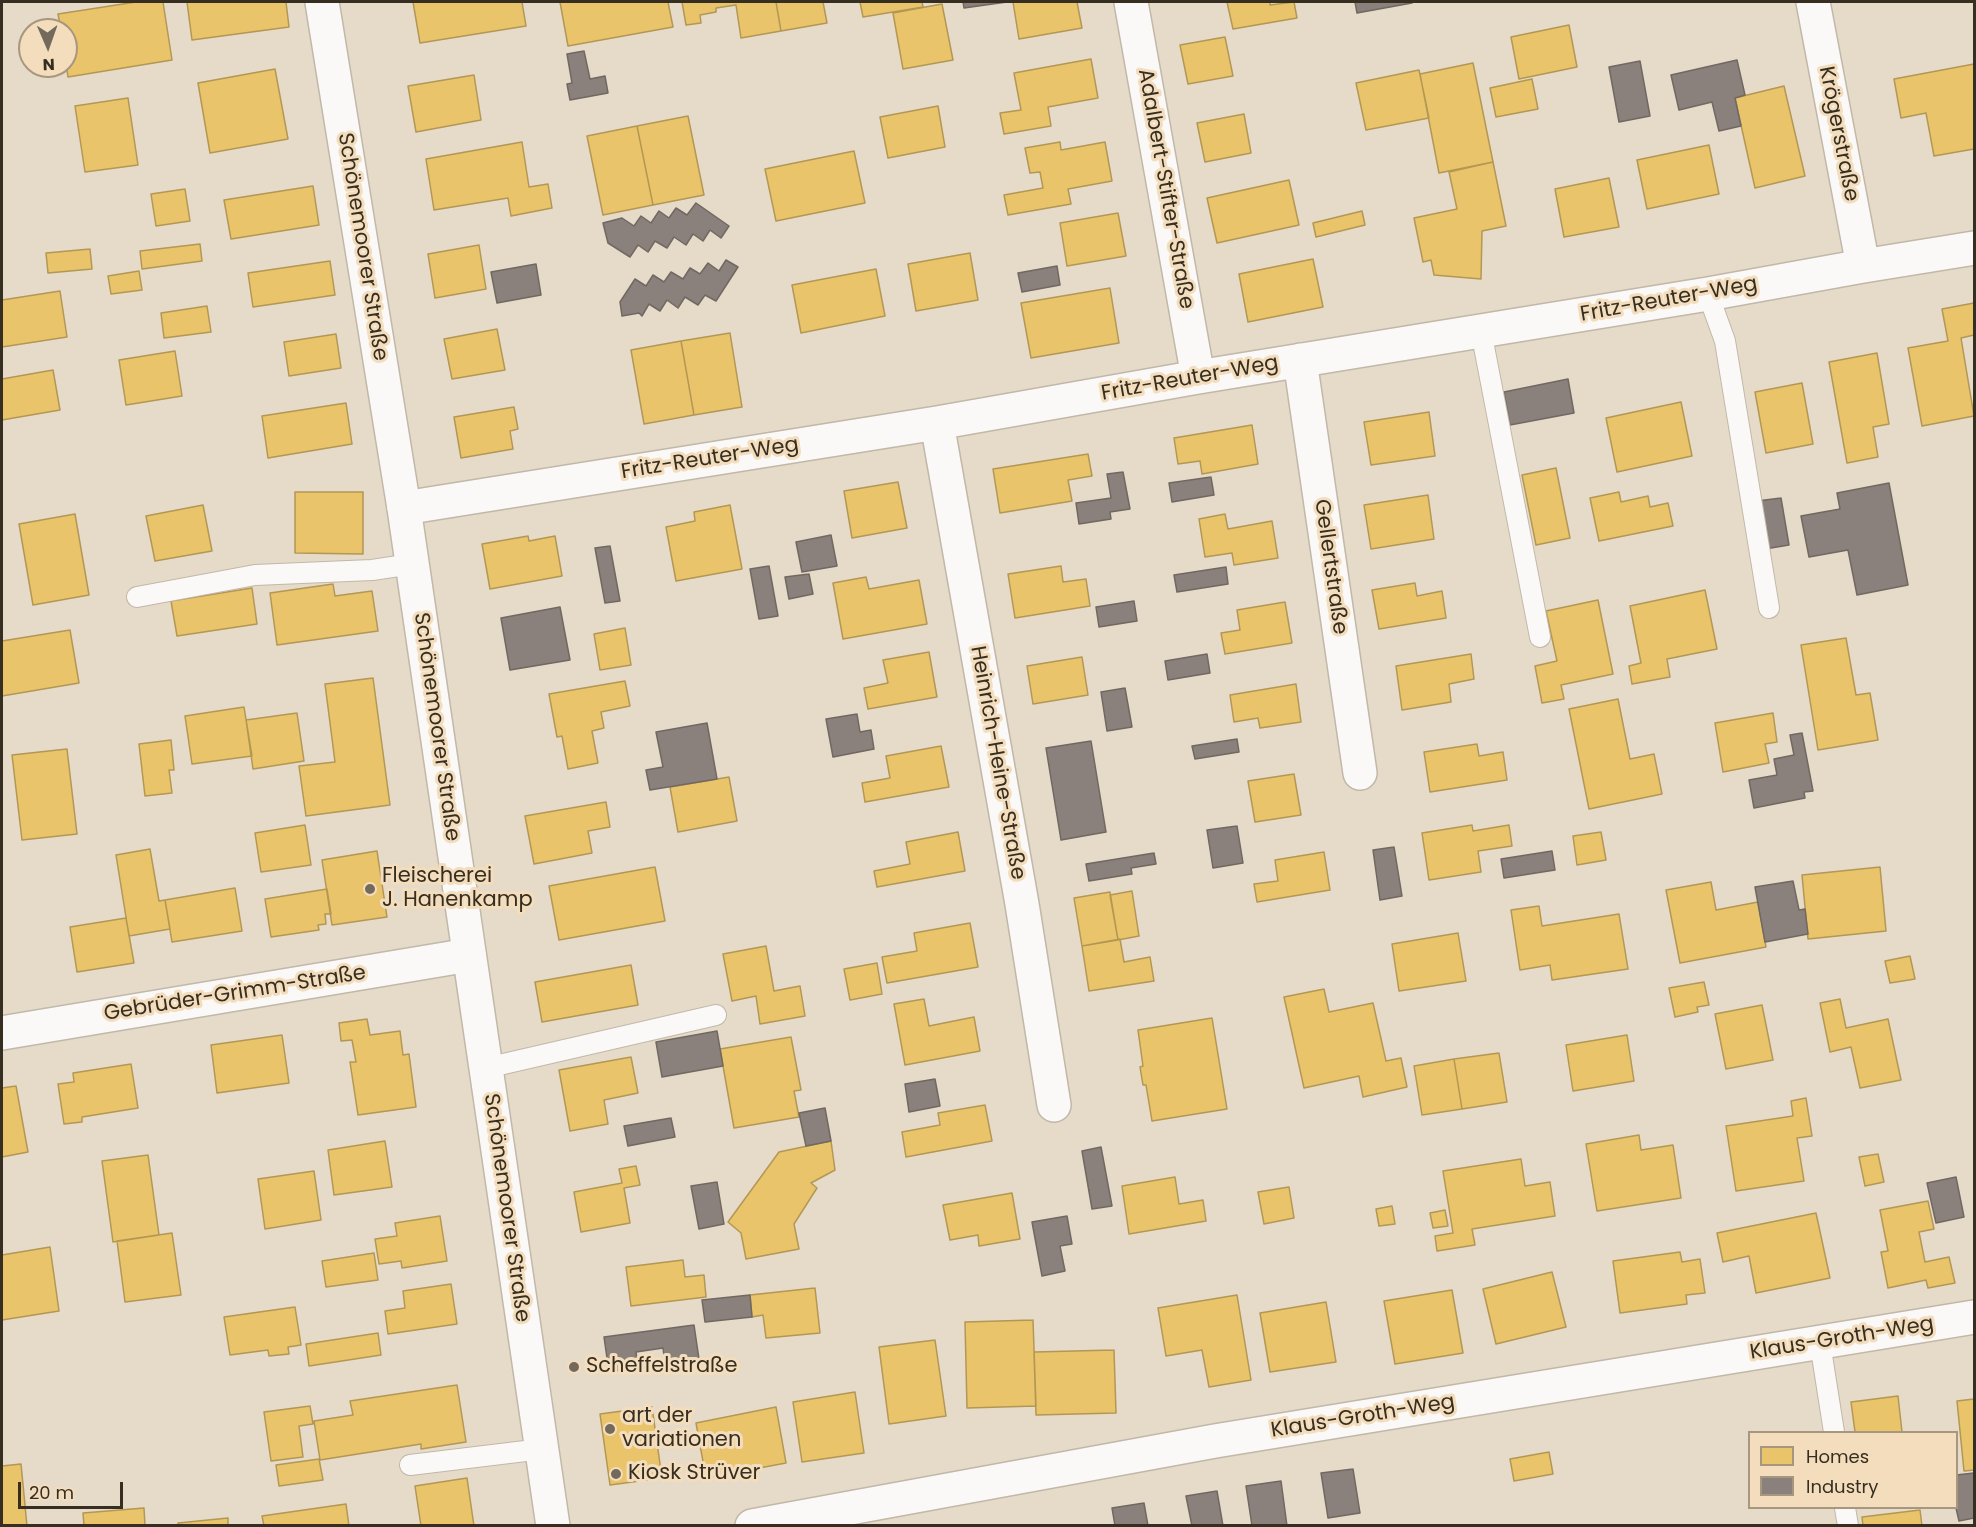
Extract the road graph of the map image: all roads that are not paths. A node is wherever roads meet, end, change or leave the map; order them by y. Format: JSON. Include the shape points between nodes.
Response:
{"nodes":[{"id":1,"x":322,"y":2,"type":"edge"},
{"id":2,"x":1131,"y":2,"type":"edge"},
{"id":3,"x":1813,"y":2,"type":"edge"},
{"id":4,"x":1974,"y":248,"type":"edge"},
{"id":5,"x":1863,"y":266,"type":"junction"},
{"id":6,"x":1708,"y":294,"type":"junction"},
{"id":7,"x":1481,"y":331,"type":"junction"},
{"id":8,"x":1300,"y":360,"type":"junction"},
{"id":9,"x":1198,"y":377,"type":"junction"},
{"id":10,"x":937,"y":423,"type":"junction"},
{"id":11,"x":404,"y":508,"type":"junction"},
{"id":12,"x":412,"y":564,"type":"junction"},
{"id":13,"x":137,"y":597,"type":"dead end"},
{"id":14,"x":1769,"y":608,"type":"dead end"},
{"id":15,"x":1540,"y":637,"type":"dead end"},
{"id":16,"x":1360,"y":773,"type":"dead end"},
{"id":17,"x":469,"y":955,"type":"junction"},
{"id":18,"x":716,"y":1015,"type":"dead end"},
{"id":19,"x":2,"y":1033,"type":"edge"},
{"id":20,"x":486,"y":1068,"type":"junction"},
{"id":21,"x":1054,"y":1105,"type":"dead end"},
{"id":22,"x":1974,"y":1317,"type":"edge"},
{"id":23,"x":1820,"y":1343,"type":"junction"},
{"id":24,"x":1834,"y":1431,"type":"edge"},
{"id":25,"x":542,"y":1449,"type":"junction"},
{"id":26,"x":410,"y":1465,"type":"dead end"},
{"id":27,"x":1845,"y":1509,"type":"edge"},
{"id":28,"x":554,"y":1526,"type":"edge"},
{"id":29,"x":752,"y":1526,"type":"edge"},
{"id":30,"x":1848,"y":1526,"type":"edge"}],
"edges":[{"from":1,"to":11,"type":"street","name":"Schönemoorer Straße"},
{"from":2,"to":9,"type":"street","name":"Adalbert-Stifter-Straße"},
{"from":3,"to":5,"type":"street","name":"Krögerstraße"},
{"from":4,"to":5,"type":"street","name":"Fritz-Reuter-Weg"},
{"from":5,"to":6,"type":"street","name":"Fritz-Reuter-Weg"},
{"from":6,"to":7,"type":"street","name":"Fritz-Reuter-Weg"},
{"from":6,"to":14,"type":"lane","via":[[1725,341]]},
{"from":7,"to":8,"type":"street","name":"Fritz-Reuter-Weg"},
{"from":7,"to":15,"type":"lane"},
{"from":8,"to":9,"type":"street","name":"Fritz-Reuter-Weg"},
{"from":8,"to":16,"type":"street","name":"Gellertstraße"},
{"from":9,"to":10,"type":"street","name":"Fritz-Reuter-Weg"},
{"from":10,"to":11,"type":"street","name":"Fritz-Reuter-Weg"},
{"from":10,"to":21,"type":"street","name":"Heinrich-Heine-Straße"},
{"from":11,"to":12,"type":"street","name":"Schönemoorer Straße"},
{"from":12,"to":13,"type":"lane","via":[[372,570],[255,575]]},
{"from":12,"to":17,"type":"street","name":"Schönemoorer Straße"},
{"from":17,"to":19,"type":"street","name":"Gebrüder-Grimm-Straße"},
{"from":17,"to":20,"type":"street","name":"Schönemoorer Straße"},
{"from":18,"to":20,"type":"lane"},
{"from":20,"to":25,"type":"street","name":"Schönemoorer Straße"},
{"from":22,"to":23,"type":"street","name":"Klaus-Groth-Weg"},
{"from":23,"to":24,"type":"lane"},
{"from":23,"to":29,"type":"street","name":"Klaus-Groth-Weg","via":[[1215,1441]]},
{"from":25,"to":26,"type":"lane"},
{"from":25,"to":28,"type":"street","name":"Schönemoorer Straße"},
{"from":27,"to":30,"type":"lane"}]}
